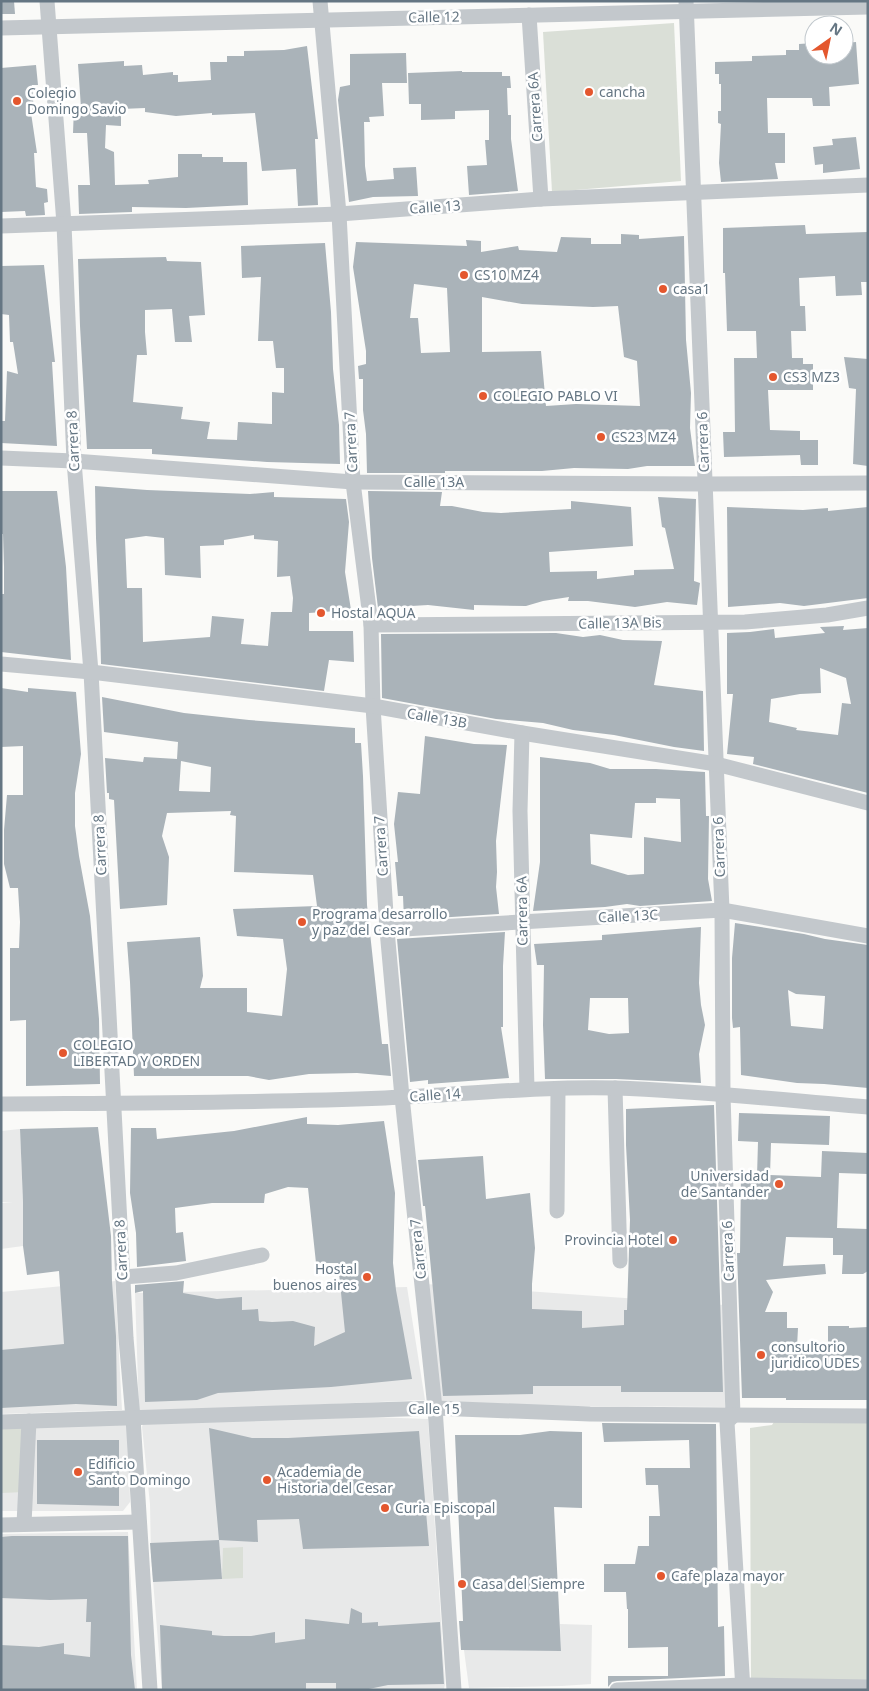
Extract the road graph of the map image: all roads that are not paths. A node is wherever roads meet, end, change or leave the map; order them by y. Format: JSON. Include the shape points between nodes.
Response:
{"nodes":[{"id":1,"x":47,"y":1,"type":"edge"},
{"id":2,"x":320,"y":1,"type":"edge"},
{"id":3,"x":686,"y":6,"type":"edge"},
{"id":4,"x":868,"y":7,"type":"edge"},
{"id":5,"x":530,"y":15,"type":"junction"},
{"id":6,"x":322,"y":20,"type":"junction"},
{"id":7,"x":49,"y":26,"type":"junction"},
{"id":8,"x":1,"y":28,"type":"edge"},
{"id":9,"x":868,"y":185,"type":"edge"},
{"id":10,"x":694,"y":193,"type":"junction"},
{"id":11,"x":541,"y":199,"type":"junction"},
{"id":12,"x":339,"y":214,"type":"junction"},
{"id":13,"x":64,"y":224,"type":"junction"},
{"id":14,"x":1,"y":226,"type":"edge"},
{"id":15,"x":1,"y":458,"type":"edge"},
{"id":16,"x":74,"y":461,"type":"junction"},
{"id":17,"x":353,"y":482,"type":"junction"},
{"id":18,"x":868,"y":483,"type":"edge"},
{"id":19,"x":705,"y":484,"type":"junction"},
{"id":20,"x":868,"y":608,"type":"edge"},
{"id":21,"x":710,"y":622,"type":"junction"},
{"id":22,"x":371,"y":625,"type":"junction"},
{"id":23,"x":1,"y":664,"type":"edge"},
{"id":24,"x":91,"y":672,"type":"junction"},
{"id":25,"x":373,"y":706,"type":"junction"},
{"id":26,"x":522,"y":733,"type":"junction"},
{"id":27,"x":716,"y":764,"type":"junction"},
{"id":28,"x":868,"y":803,"type":"edge"},
{"id":29,"x":722,"y":910,"type":"junction"},
{"id":30,"x":522,"y":922,"type":"junction"},
{"id":31,"x":387,"y":930,"type":"junction"},
{"id":32,"x":868,"y":936,"type":"edge"},
{"id":33,"x":615,"y":1088,"type":"junction"},
{"id":34,"x":527,"y":1089,"type":"junction"},
{"id":35,"x":558,"y":1089,"type":"junction"},
{"id":36,"x":723,"y":1095,"type":"junction"},
{"id":37,"x":402,"y":1097,"type":"junction"},
{"id":38,"x":1,"y":1104,"type":"edge"},
{"id":39,"x":114,"y":1104,"type":"junction"},
{"id":40,"x":868,"y":1107,"type":"edge"},
{"id":41,"x":557,"y":1211,"type":"dead end"},
{"id":42,"x":262,"y":1255,"type":"dead end"},
{"id":43,"x":620,"y":1261,"type":"dead end"},
{"id":44,"x":123,"y":1277,"type":"junction"},
{"id":45,"x":436,"y":1408,"type":"junction"},
{"id":46,"x":733,"y":1416,"type":"junction"},
{"id":47,"x":868,"y":1416,"type":"edge"},
{"id":48,"x":134,"y":1418,"type":"junction"},
{"id":49,"x":29,"y":1420,"type":"junction"},
{"id":50,"x":1,"y":1422,"type":"edge"},
{"id":51,"x":139,"y":1522,"type":"junction"},
{"id":52,"x":24,"y":1524,"type":"junction"},
{"id":53,"x":1,"y":1525,"type":"edge"},
{"id":54,"x":868,"y":1687,"type":"edge"},
{"id":55,"x":743,"y":1688,"type":"edge"},
{"id":56,"x":150,"y":1690,"type":"edge"},
{"id":57,"x":454,"y":1690,"type":"edge"},
{"id":58,"x":617,"y":1690,"type":"edge"}],
"edges":[{"from":1,"to":7,"type":"street","name":"Carrera 8"},
{"from":2,"to":6,"type":"street","name":"Carrera 7"},
{"from":3,"to":4,"type":"street","name":"Calle 12"},
{"from":3,"to":5,"type":"street","name":"Calle 12"},
{"from":3,"to":10,"type":"street","name":"Carrera 6"},
{"from":5,"to":6,"type":"street","name":"Calle 12"},
{"from":5,"to":11,"type":"street","name":"Carrera 6A"},
{"from":6,"to":7,"type":"street","name":"Calle 12"},
{"from":6,"to":12,"type":"street","name":"Carrera 7"},
{"from":7,"to":8,"type":"street","name":"Calle 12"},
{"from":7,"to":13,"type":"street","name":"Carrera 8"},
{"from":9,"to":10,"type":"street","name":"Calle 13"},
{"from":10,"to":11,"type":"street","name":"Calle 13"},
{"from":10,"to":19,"type":"street","name":"Carrera 6"},
{"from":11,"to":12,"type":"street","name":"Calle 13"},
{"from":12,"to":13,"type":"street","name":"Calle 13"},
{"from":12,"to":17,"type":"street","name":"Carrera 7"},
{"from":13,"to":14,"type":"street","name":"Calle 13"},
{"from":13,"to":16,"type":"street","name":"Carrera 8"},
{"from":15,"to":16,"type":"street","name":"Calle 13A"},
{"from":16,"to":17,"type":"street","name":"Calle 13A"},
{"from":16,"to":24,"type":"street","name":"Carrera 8"},
{"from":17,"to":19,"type":"street","name":"Calle 13A"},
{"from":17,"to":22,"type":"street","name":"Carrera 7"},
{"from":18,"to":19,"type":"street","name":"Calle 13A"},
{"from":19,"to":21,"type":"street","name":"Carrera 6"},
{"from":20,"to":21,"type":"street","name":"Calle 13A Bis","via":[[827,615]]},
{"from":21,"to":22,"type":"street","name":"Calle 13A Bis"},
{"from":21,"to":27,"type":"street","name":"Carrera 6"},
{"from":22,"to":25,"type":"street","name":"Carrera 7"},
{"from":23,"to":24,"type":"street","name":"Calle 13B"},
{"from":24,"to":25,"type":"street","name":"Calle 13B"},
{"from":24,"to":39,"type":"street","name":"Carrera 8"},
{"from":25,"to":26,"type":"street","name":"Calle 13B"},
{"from":25,"to":31,"type":"street","name":"Carrera 7"},
{"from":26,"to":27,"type":"street","name":"Calle 13B"},
{"from":26,"to":30,"type":"street","name":"Carrera 6A"},
{"from":27,"to":28,"type":"street","name":"Calle 13B"},
{"from":27,"to":29,"type":"street","name":"Carrera 6"},
{"from":29,"to":30,"type":"street","name":"Calle 13C"},
{"from":29,"to":32,"type":"street","name":"Calle 13C"},
{"from":29,"to":36,"type":"street","name":"Carrera 6"},
{"from":30,"to":31,"type":"street","name":"Calle 13C"},
{"from":30,"to":34,"type":"street","name":"Carrera 6A"},
{"from":31,"to":37,"type":"street","name":"Carrera 7"},
{"from":33,"to":35,"type":"street","name":"Calle 14"},
{"from":33,"to":36,"type":"street","name":"Calle 14"},
{"from":33,"to":43,"type":"street"},
{"from":34,"to":35,"type":"street","name":"Calle 14"},
{"from":34,"to":37,"type":"street","name":"Calle 14"},
{"from":35,"to":41,"type":"street"},
{"from":36,"to":40,"type":"street","name":"Calle 14"},
{"from":36,"to":46,"type":"street","name":"Carrera 6"},
{"from":37,"to":39,"type":"street","name":"Calle 14"},
{"from":37,"to":45,"type":"street","name":"Carrera 7"},
{"from":38,"to":39,"type":"street","name":"Calle 14"},
{"from":39,"to":44,"type":"street","name":"Carrera 8"},
{"from":42,"to":44,"type":"street","via":[[176,1273]]},
{"from":44,"to":48,"type":"street","name":"Carrera 8"},
{"from":45,"to":46,"type":"street","name":"Calle 15"},
{"from":45,"to":48,"type":"street","name":"Calle 15"},
{"from":45,"to":57,"type":"street","name":"Carrera 7"},
{"from":46,"to":47,"type":"street","name":"Calle 15"},
{"from":46,"to":55,"type":"street","name":"Carrera 6","via":[[728,1422]]},
{"from":48,"to":49,"type":"street","name":"Calle 15"},
{"from":48,"to":51,"type":"street","name":"Carrera 8"},
{"from":49,"to":50,"type":"street","name":"Calle 15"},
{"from":49,"to":52,"type":"street"},
{"from":51,"to":52,"type":"street"},
{"from":51,"to":56,"type":"street","name":"Carrera 8"},
{"from":52,"to":53,"type":"street"},
{"from":54,"to":55,"type":"street"},
{"from":55,"to":58,"type":"street"}]}
